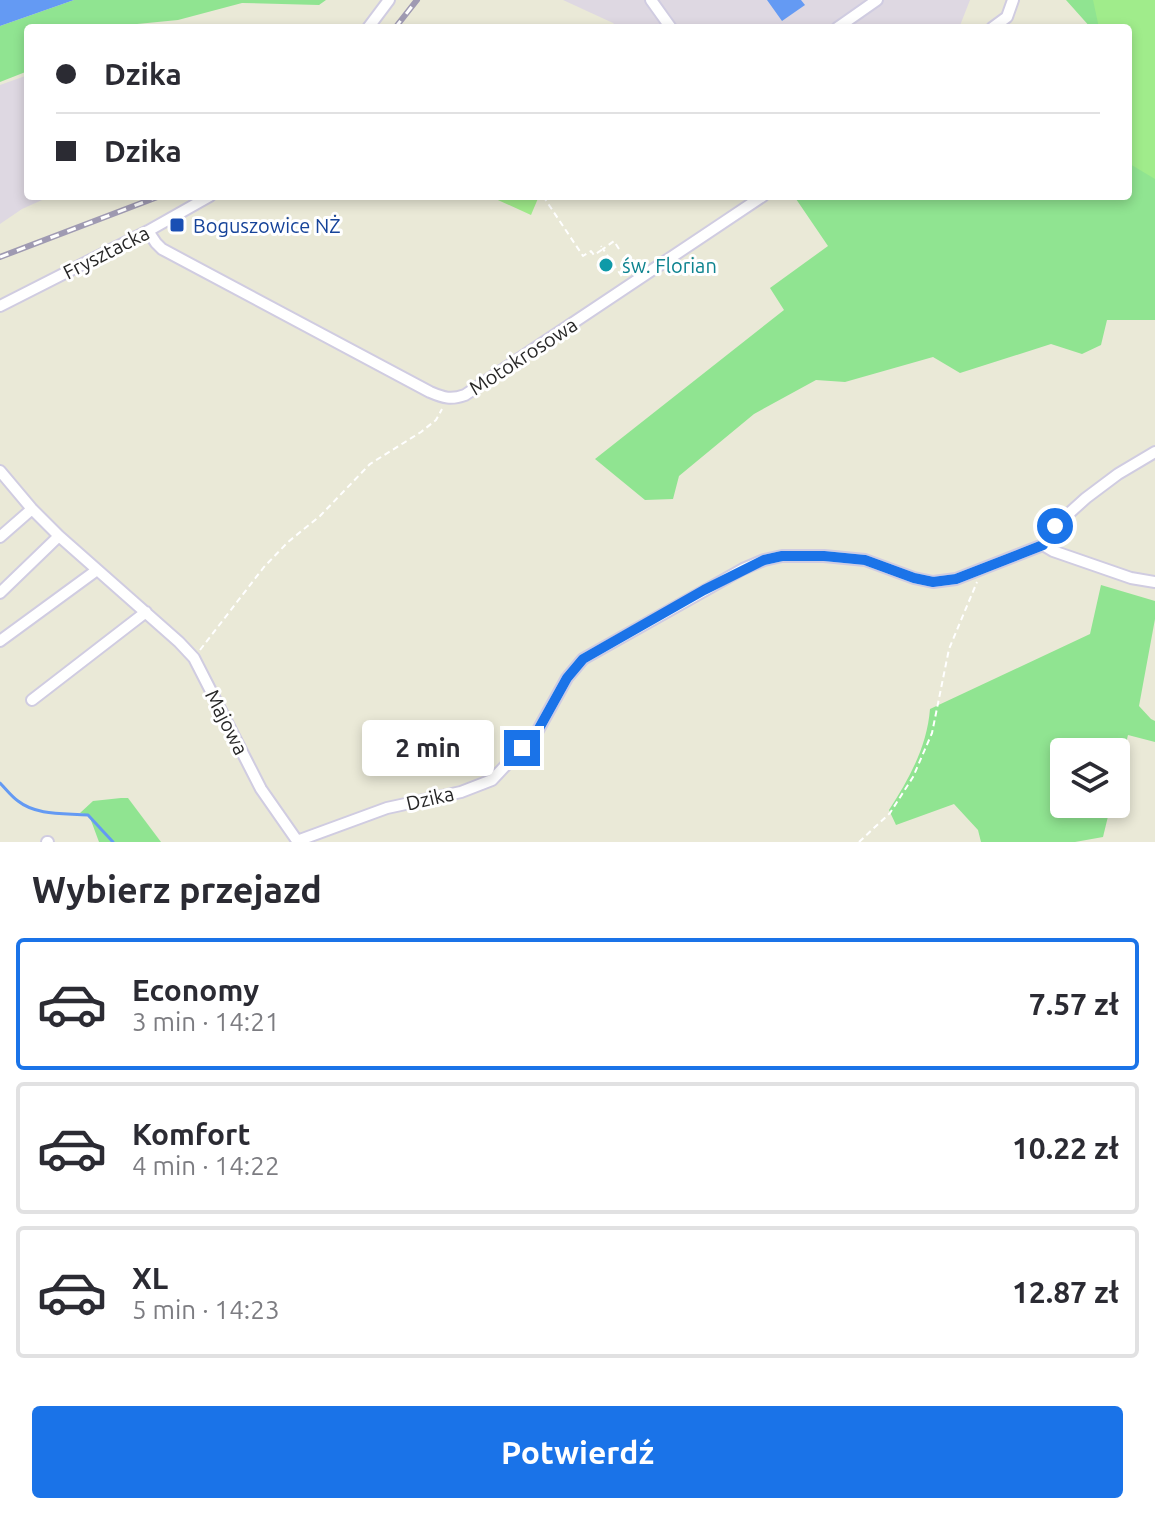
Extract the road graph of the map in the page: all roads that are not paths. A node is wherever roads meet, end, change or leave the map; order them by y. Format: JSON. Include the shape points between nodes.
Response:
{"nodes":[{"id":1,"x":389,"y":0,"type":"edge"},
{"id":2,"x":651,"y":0,"type":"edge"},
{"id":3,"x":877,"y":0,"type":"edge"},
{"id":4,"x":1013,"y":0,"type":"edge"},
{"id":5,"x":371,"y":24,"type":"edge"},
{"id":6,"x":668,"y":24,"type":"edge"},
{"id":7,"x":843,"y":24,"type":"edge"},
{"id":8,"x":997,"y":24,"type":"edge"},
{"id":9,"x":203,"y":200,"type":"edge"},
{"id":10,"x":757,"y":200,"type":"edge"},
{"id":11,"x":148,"y":231,"type":"junction"},
{"id":12,"x":0,"y":306,"type":"edge"},
{"id":13,"x":1155,"y":452,"type":"edge"},
{"id":14,"x":0,"y":471,"type":"edge"},
{"id":15,"x":32,"y":509,"type":"junction"},
{"id":16,"x":59,"y":536,"type":"junction"},
{"id":17,"x":0,"y":537,"type":"edge"},
{"id":18,"x":1043,"y":545,"type":"junction"},
{"id":19,"x":97,"y":570,"type":"junction"},
{"id":20,"x":1155,"y":582,"type":"edge"},
{"id":21,"x":0,"y":593,"type":"edge"},
{"id":22,"x":146,"y":612,"type":"junction"},
{"id":23,"x":0,"y":641,"type":"edge"},
{"id":24,"x":32,"y":700,"type":"dead end"},
{"id":25,"x":297,"y":841,"type":"edge"}],
"edges":[{"from":1,"to":5,"type":"street"},
{"from":2,"to":6,"type":"street"},
{"from":3,"to":7,"type":"street"},
{"from":4,"to":8,"type":"street","via":[[1007,17]]},
{"from":9,"to":11,"type":"street","name":"Frysztacka"},
{"from":10,"to":11,"type":"street","name":"Motokrosowa","via":[[454,399],[430,392],[162,249]]},
{"from":11,"to":12,"type":"street","name":"Frysztacka"},
{"from":13,"to":18,"type":"street","name":"Dzika","via":[[1086,498]]},
{"from":14,"to":15,"type":"street","name":"Majowa"},
{"from":15,"to":16,"type":"street","name":"Majowa"},
{"from":15,"to":17,"type":"street"},
{"from":16,"to":19,"type":"street","name":"Majowa"},
{"from":16,"to":21,"type":"street"},
{"from":18,"to":20,"type":"street"},
{"from":18,"to":25,"type":"street","name":"Dzika","via":[[956,579],[933,582],[865,560],[764,560],[583,659],[537,732],[492,780],[387,808]]},
{"from":19,"to":22,"type":"street","name":"Majowa"},
{"from":19,"to":23,"type":"street"},
{"from":22,"to":24,"type":"street"},
{"from":22,"to":25,"type":"street","name":"Majowa","via":[[194,658],[261,789]]}]}
